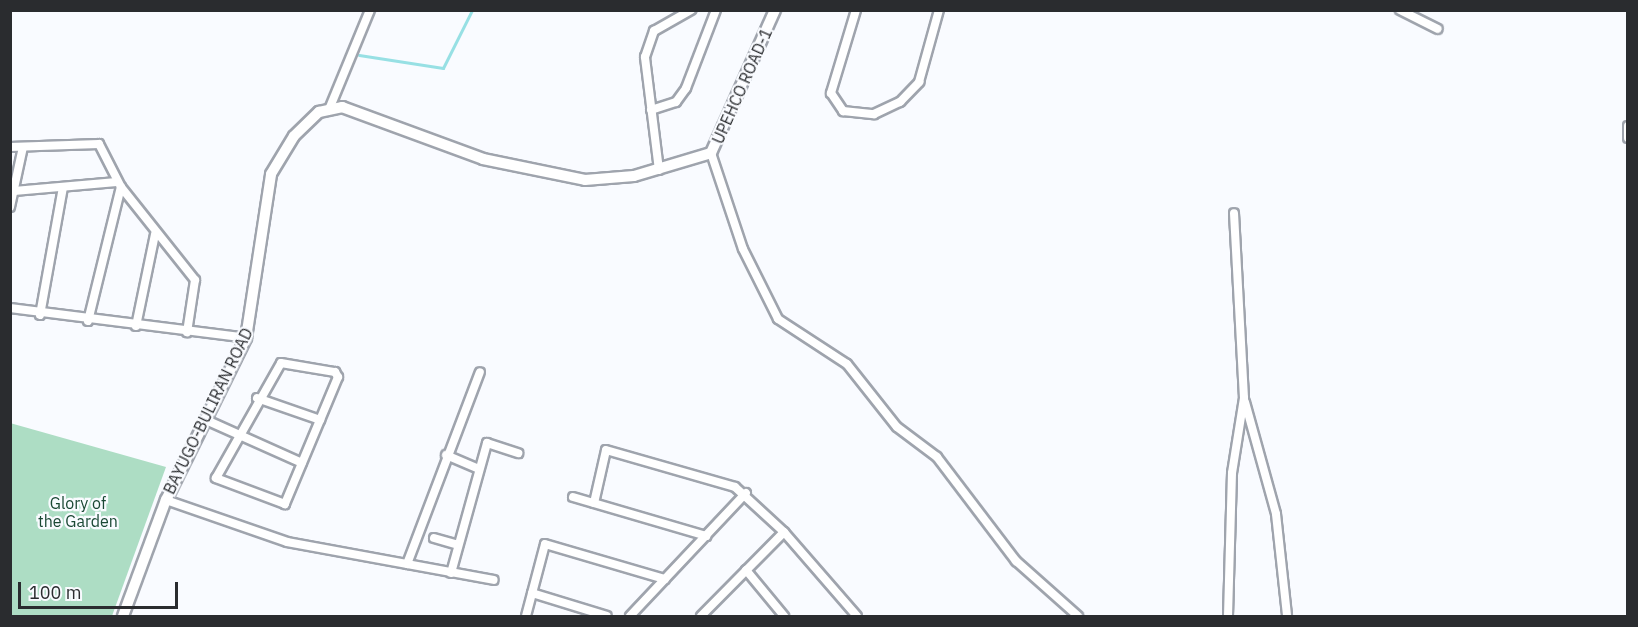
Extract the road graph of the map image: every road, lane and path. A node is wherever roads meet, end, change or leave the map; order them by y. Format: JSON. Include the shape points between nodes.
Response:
{"nodes":[{"id":1,"x":370,"y":10,"type":"edge"},
{"id":2,"x":691,"y":10,"type":"edge"},
{"id":3,"x":716,"y":10,"type":"edge"},
{"id":4,"x":775,"y":10,"type":"edge"},
{"id":5,"x":856,"y":10,"type":"edge"},
{"id":6,"x":939,"y":10,"type":"edge"},
{"id":7,"x":1400,"y":10,"type":"edge"},
{"id":8,"x":1438,"y":28,"type":"dead end"},
{"id":9,"x":330,"y":107,"type":"junction"},
{"id":10,"x":651,"y":110,"type":"junction"},
{"id":11,"x":1628,"y":126,"type":"edge"},
{"id":12,"x":1628,"y":138,"type":"edge"},
{"id":13,"x":10,"y":147,"type":"edge"},
{"id":14,"x":23,"y":147,"type":"junction"},
{"id":15,"x":711,"y":153,"type":"junction"},
{"id":16,"x":659,"y":170,"type":"junction"},
{"id":17,"x":119,"y":184,"type":"junction"},
{"id":18,"x":63,"y":187,"type":"junction"},
{"id":19,"x":14,"y":191,"type":"junction"},
{"id":20,"x":10,"y":207,"type":"edge"},
{"id":21,"x":1234,"y":213,"type":"dead end"},
{"id":22,"x":155,"y":234,"type":"junction"},
{"id":23,"x":10,"y":308,"type":"edge"},
{"id":24,"x":40,"y":315,"type":"junction"},
{"id":25,"x":88,"y":321,"type":"junction"},
{"id":26,"x":136,"y":326,"type":"junction"},
{"id":27,"x":187,"y":332,"type":"junction"},
{"id":28,"x":246,"y":338,"type":"junction"},
{"id":29,"x":480,"y":372,"type":"dead end"},
{"id":30,"x":257,"y":398,"type":"junction"},
{"id":31,"x":1244,"y":398,"type":"junction"},
{"id":32,"x":206,"y":420,"type":"junction"},
{"id":33,"x":320,"y":420,"type":"junction"},
{"id":34,"x":236,"y":436,"type":"junction"},
{"id":35,"x":518,"y":453,"type":"dead end"},
{"id":36,"x":446,"y":455,"type":"junction"},
{"id":37,"x":302,"y":463,"type":"junction"},
{"id":38,"x":477,"y":468,"type":"junction"},
{"id":39,"x":746,"y":493,"type":"junction"},
{"id":40,"x":573,"y":497,"type":"dead end"},
{"id":41,"x":166,"y":500,"type":"junction"},
{"id":42,"x":594,"y":503,"type":"junction"},
{"id":43,"x":784,"y":532,"type":"junction"},
{"id":44,"x":706,"y":536,"type":"junction"},
{"id":45,"x":434,"y":538,"type":"dead end"},
{"id":46,"x":458,"y":545,"type":"junction"},
{"id":47,"x":407,"y":564,"type":"junction"},
{"id":48,"x":746,"y":570,"type":"junction"},
{"id":49,"x":452,"y":573,"type":"junction"},
{"id":50,"x":665,"y":579,"type":"junction"},
{"id":51,"x":494,"y":580,"type":"dead end"},
{"id":52,"x":532,"y":593,"type":"junction"},
{"id":53,"x":706,"y":615,"type":"edge"},
{"id":54,"x":123,"y":616,"type":"edge"},
{"id":55,"x":526,"y":616,"type":"edge"},
{"id":56,"x":607,"y":616,"type":"edge"},
{"id":57,"x":630,"y":616,"type":"edge"},
{"id":58,"x":784,"y":616,"type":"edge"},
{"id":59,"x":857,"y":616,"type":"edge"},
{"id":60,"x":1078,"y":616,"type":"edge"},
{"id":61,"x":1228,"y":616,"type":"edge"},
{"id":62,"x":1287,"y":616,"type":"edge"}],
"edges":[{"from":1,"to":9,"type":"street"},
{"from":2,"to":10,"type":"street","via":[[654,31],[650,40],[645,57]]},
{"from":3,"to":10,"type":"street","via":[[686,88],[676,102]]},
{"from":4,"to":15,"type":"street","name":"UPEHCO ROAD-1"},
{"from":5,"to":6,"type":"street","via":[[831,93],[843,111],[873,114],[900,102],[919,82]]},
{"from":7,"to":8,"type":"street"},
{"from":9,"to":16,"type":"street","name":"UPEHCO ROAD-1","via":[[483,159],[585,180]]},
{"from":9,"to":28,"type":"street","name":"BAYUGO-BULIRAN ROAD","via":[[294,136],[272,174]]},
{"from":10,"to":16,"type":"street"},
{"from":11,"to":12,"type":"street"},
{"from":13,"to":14,"type":"street"},
{"from":14,"to":17,"type":"street","via":[[99,144]]},
{"from":14,"to":19,"type":"street"},
{"from":15,"to":16,"type":"street","name":"UPEHCO ROAD-1"},
{"from":15,"to":60,"type":"street","via":[[743,249],[778,319],[847,364],[897,427],[937,457],[1016,561]]},
{"from":17,"to":18,"type":"street"},
{"from":17,"to":22,"type":"street"},
{"from":17,"to":25,"type":"street"},
{"from":18,"to":19,"type":"street"},
{"from":18,"to":24,"type":"street"},
{"from":19,"to":20,"type":"street"},
{"from":21,"to":31,"type":"street","via":[[1242,274]]},
{"from":22,"to":26,"type":"street"},
{"from":22,"to":27,"type":"street","via":[[195,280]]},
{"from":23,"to":24,"type":"street"},
{"from":24,"to":25,"type":"street"},
{"from":25,"to":26,"type":"street"},
{"from":26,"to":27,"type":"street"},
{"from":27,"to":28,"type":"street"},
{"from":28,"to":32,"type":"street","name":"BAYUGO-BULIRAN ROAD"},
{"from":29,"to":36,"type":"street"},
{"from":30,"to":33,"type":"street"},
{"from":30,"to":33,"type":"street","via":[[281,363],[335,372]]},
{"from":30,"to":34,"type":"street"},
{"from":31,"to":61,"type":"street","via":[[1232,473]]},
{"from":31,"to":62,"type":"street","via":[[1276,514]]},
{"from":32,"to":34,"type":"street"},
{"from":32,"to":41,"type":"street","name":"BAYUGO-BULIRAN ROAD"},
{"from":33,"to":37,"type":"street"},
{"from":34,"to":37,"type":"street"},
{"from":34,"to":37,"type":"street","via":[[217,472],[218,480],[285,504]]},
{"from":35,"to":38,"type":"street","via":[[487,443]]},
{"from":36,"to":38,"type":"street"},
{"from":36,"to":47,"type":"street"},
{"from":38,"to":46,"type":"street"},
{"from":39,"to":42,"type":"street","via":[[606,450]]},
{"from":39,"to":43,"type":"street"},
{"from":39,"to":44,"type":"street"},
{"from":40,"to":42,"type":"street"},
{"from":41,"to":47,"type":"street","via":[[287,542]]},
{"from":41,"to":54,"type":"street","name":"BAYUGO-BULIRAN ROAD"},
{"from":42,"to":44,"type":"street"},
{"from":43,"to":48,"type":"street"},
{"from":43,"to":59,"type":"street"},
{"from":44,"to":50,"type":"street"},
{"from":45,"to":46,"type":"street"},
{"from":46,"to":49,"type":"street"},
{"from":47,"to":49,"type":"street"},
{"from":48,"to":53,"type":"street"},
{"from":48,"to":58,"type":"street"},
{"from":49,"to":51,"type":"street"},
{"from":50,"to":52,"type":"street","via":[[545,544]]},
{"from":50,"to":57,"type":"street"},
{"from":52,"to":55,"type":"street"},
{"from":52,"to":56,"type":"street"}]}
